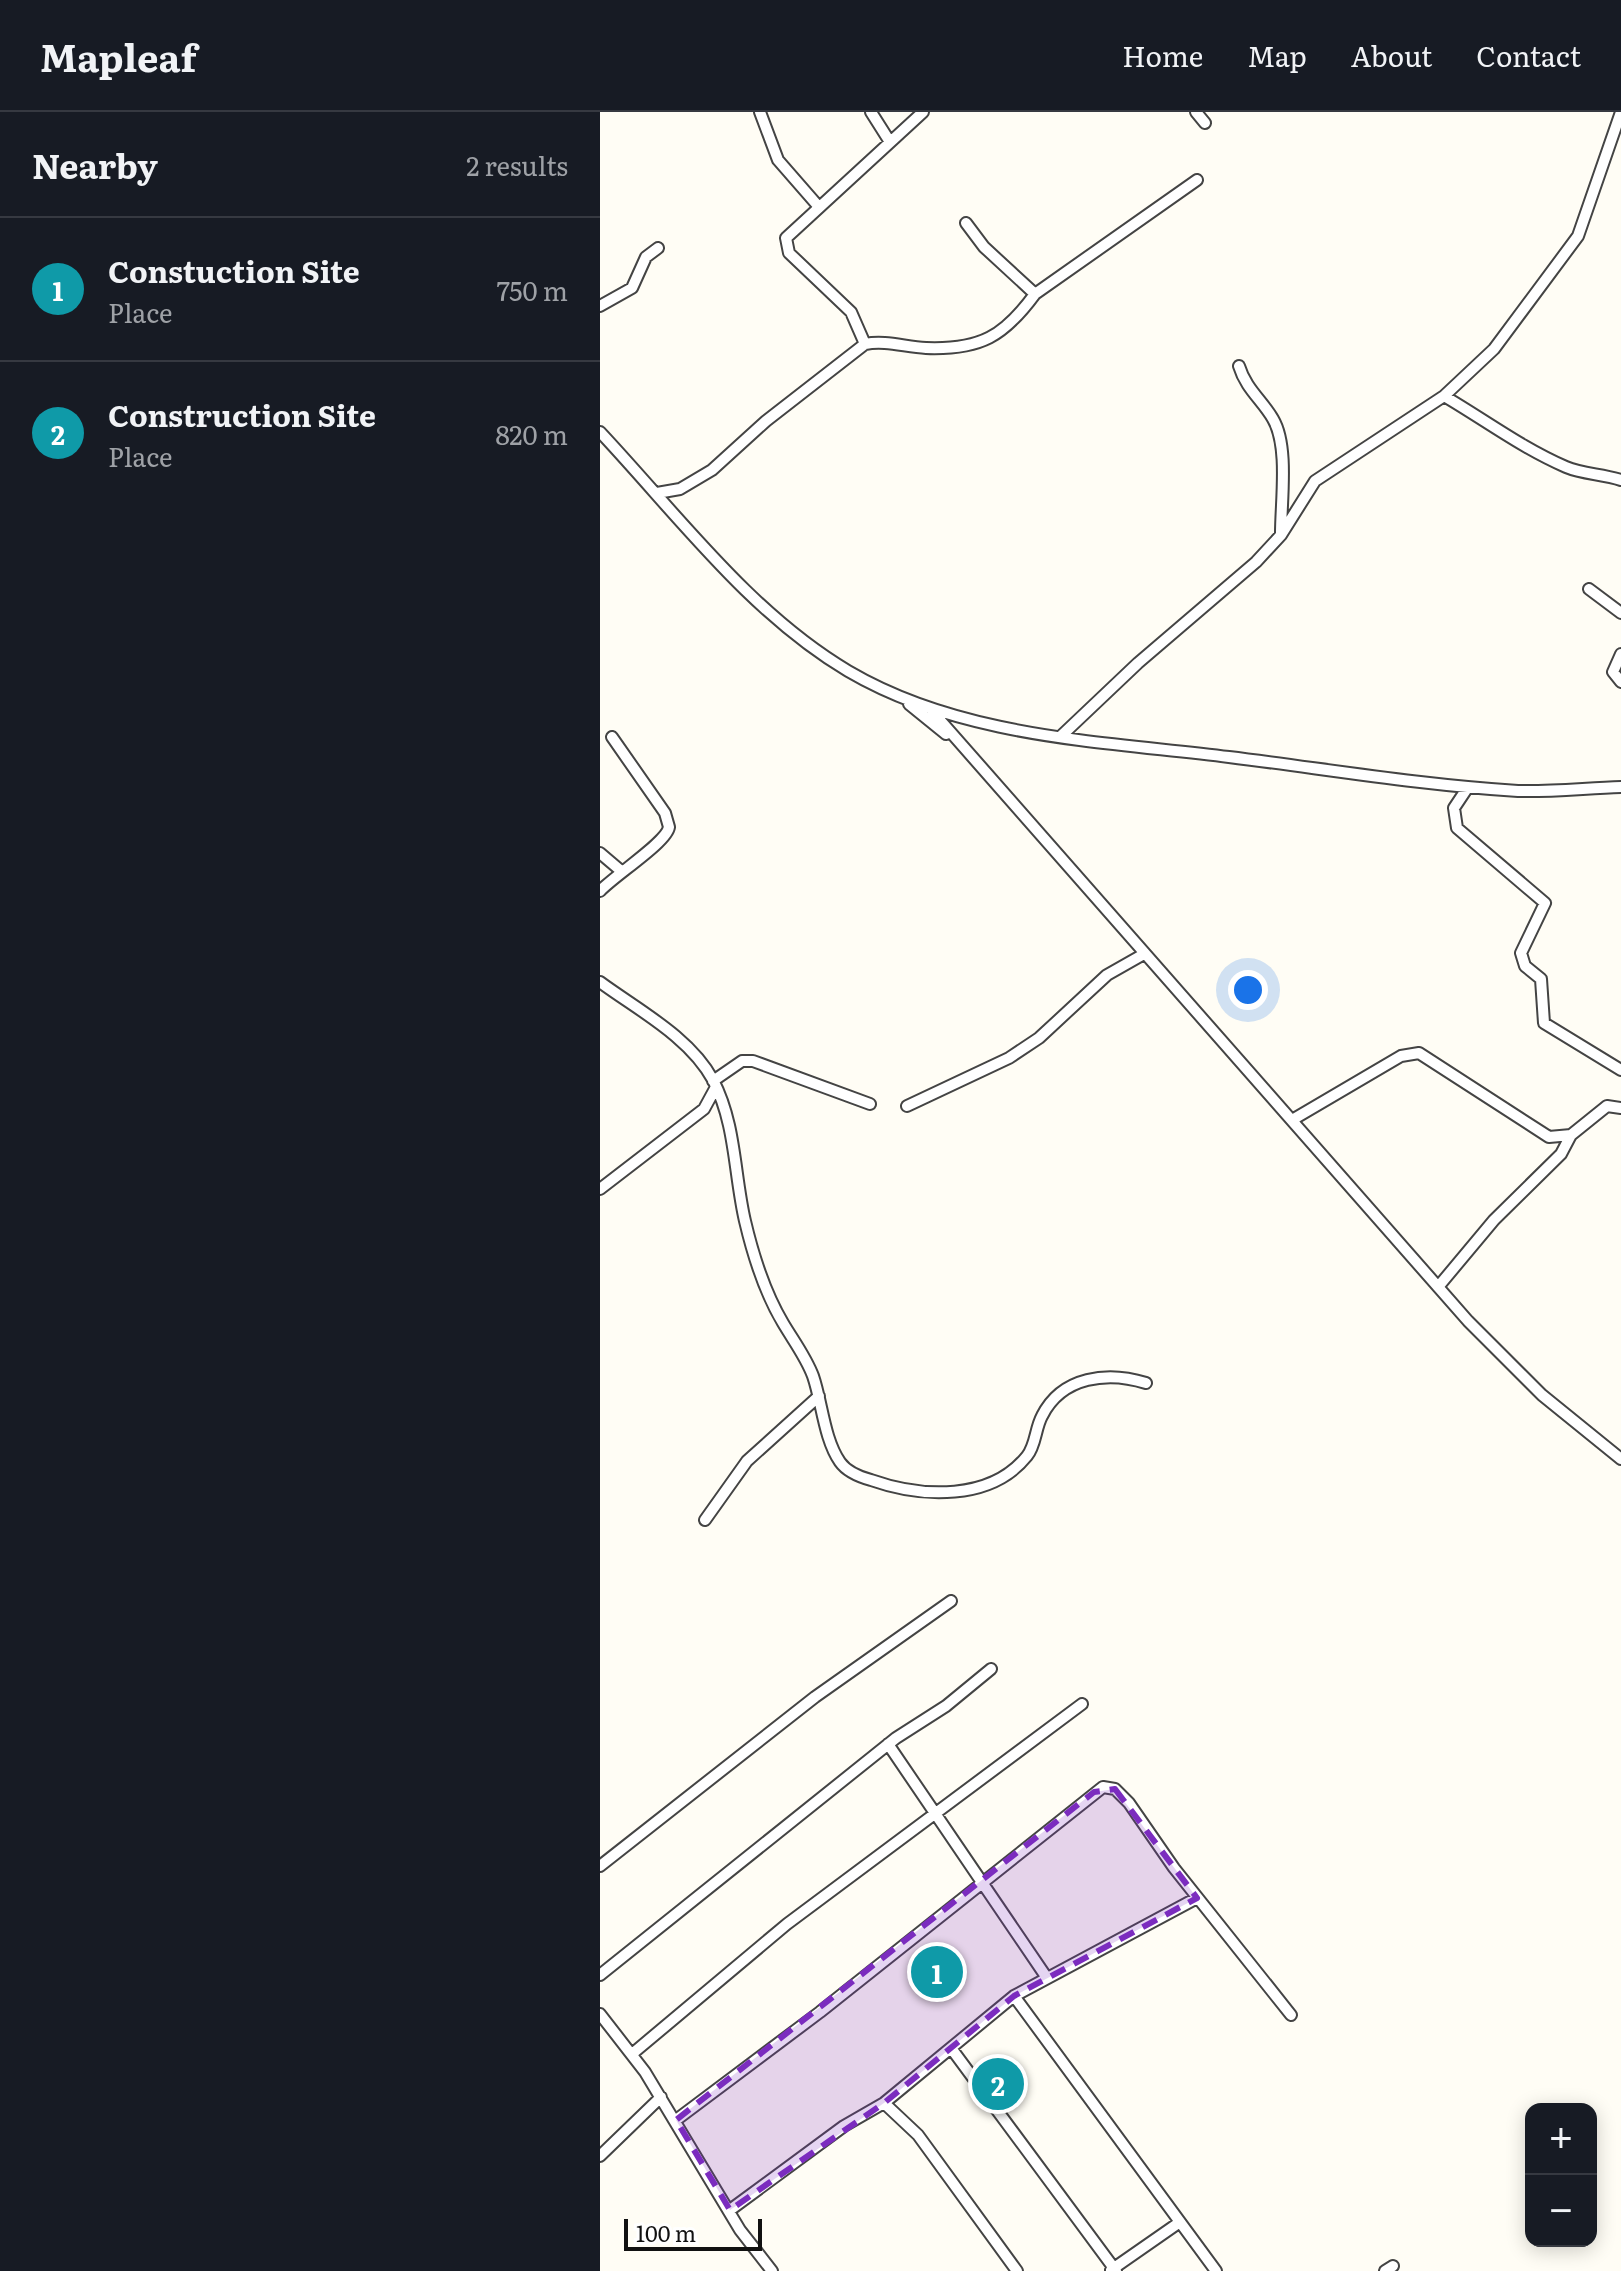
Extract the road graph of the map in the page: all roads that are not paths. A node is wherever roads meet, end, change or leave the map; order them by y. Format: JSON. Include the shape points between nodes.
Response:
{"nodes":[{"id":1,"x":760,"y":112,"type":"edge"},
{"id":2,"x":871,"y":112,"type":"edge"},
{"id":3,"x":923,"y":112,"type":"edge"},
{"id":4,"x":1196,"y":112,"type":"edge"},
{"id":5,"x":1621,"y":112,"type":"edge"},
{"id":6,"x":1205,"y":123,"type":"dead end"},
{"id":7,"x":890,"y":142,"type":"junction"},
{"id":8,"x":1197,"y":180,"type":"dead end"},
{"id":9,"x":819,"y":207,"type":"junction"},
{"id":10,"x":966,"y":223,"type":"dead end"},
{"id":11,"x":658,"y":248,"type":"dead end"},
{"id":12,"x":1035,"y":294,"type":"junction"},
{"id":13,"x":600,"y":306,"type":"edge"},
{"id":14,"x":865,"y":344,"type":"junction"},
{"id":15,"x":1239,"y":366,"type":"dead end"},
{"id":16,"x":1444,"y":396,"type":"junction"},
{"id":17,"x":600,"y":432,"type":"edge"},
{"id":18,"x":1621,"y":480,"type":"edge"},
{"id":19,"x":657,"y":493,"type":"junction"},
{"id":20,"x":1281,"y":535,"type":"junction"},
{"id":21,"x":1589,"y":589,"type":"dead end"},
{"id":22,"x":1621,"y":613,"type":"edge"},
{"id":23,"x":1621,"y":654,"type":"edge"},
{"id":24,"x":1621,"y":682,"type":"edge"},
{"id":25,"x":901,"y":697,"type":"junction"},
{"id":26,"x":931,"y":710,"type":"junction"},
{"id":27,"x":612,"y":737,"type":"dead end"},
{"id":28,"x":1060,"y":737,"type":"junction"},
{"id":29,"x":955,"y":739,"type":"junction"},
{"id":30,"x":1468,"y":787,"type":"junction"},
{"id":31,"x":1621,"y":787,"type":"edge"},
{"id":32,"x":600,"y":853,"type":"edge"},
{"id":33,"x":620,"y":870,"type":"junction"},
{"id":34,"x":600,"y":891,"type":"edge"},
{"id":35,"x":1144,"y":954,"type":"junction"},
{"id":36,"x":600,"y":982,"type":"edge"},
{"id":37,"x":1621,"y":1070,"type":"edge"},
{"id":38,"x":715,"y":1084,"type":"junction"},
{"id":39,"x":870,"y":1104,"type":"dead end"},
{"id":40,"x":907,"y":1106,"type":"dead end"},
{"id":41,"x":1620,"y":1106,"type":"edge"},
{"id":42,"x":1292,"y":1120,"type":"junction"},
{"id":43,"x":1571,"y":1135,"type":"junction"},
{"id":44,"x":600,"y":1189,"type":"edge"},
{"id":45,"x":1438,"y":1287,"type":"junction"},
{"id":46,"x":1146,"y":1383,"type":"dead end"},
{"id":47,"x":819,"y":1396,"type":"junction"},
{"id":48,"x":1621,"y":1459,"type":"edge"},
{"id":49,"x":705,"y":1520,"type":"dead end"},
{"id":50,"x":951,"y":1601,"type":"dead end"},
{"id":51,"x":991,"y":1669,"type":"dead end"},
{"id":52,"x":1082,"y":1704,"type":"dead end"},
{"id":53,"x":888,"y":1744,"type":"junction"},
{"id":54,"x":935,"y":1812,"type":"junction"},
{"id":55,"x":600,"y":1866,"type":"edge"},
{"id":56,"x":980,"y":1883,"type":"junction"},
{"id":57,"x":1197,"y":1898,"type":"junction"},
{"id":58,"x":600,"y":1975,"type":"edge"},
{"id":59,"x":1047,"y":1978,"type":"junction"},
{"id":60,"x":1014,"y":1996,"type":"junction"},
{"id":61,"x":600,"y":2014,"type":"edge"},
{"id":62,"x":1291,"y":2015,"type":"dead end"},
{"id":63,"x":951,"y":2048,"type":"junction"},
{"id":64,"x":632,"y":2054,"type":"junction"},
{"id":65,"x":661,"y":2097,"type":"junction"},
{"id":66,"x":884,"y":2103,"type":"junction"},
{"id":67,"x":676,"y":2120,"type":"junction"},
{"id":68,"x":600,"y":2156,"type":"edge"},
{"id":69,"x":730,"y":2210,"type":"junction"},
{"id":70,"x":1180,"y":2222,"type":"junction"},
{"id":71,"x":1113,"y":2270,"type":"edge"},
{"id":72,"x":772,"y":2271,"type":"edge"},
{"id":73,"x":1017,"y":2271,"type":"edge"},
{"id":74,"x":1216,"y":2271,"type":"edge"}],
"edges":[{"from":1,"to":9,"type":"street","via":[[778,160]]},
{"from":2,"to":7,"type":"street"},
{"from":3,"to":7,"type":"street"},
{"from":4,"to":6,"type":"street"},
{"from":5,"to":16,"type":"street","via":[[1578,236],[1494,349]]},
{"from":7,"to":9,"type":"street"},
{"from":8,"to":12,"type":"street"},
{"from":9,"to":14,"type":"street","via":[[785,244],[851,312]]},
{"from":10,"to":12,"type":"street"},
{"from":11,"to":13,"type":"street","via":[[646,257],[632,288]]},
{"from":12,"to":14,"type":"street","via":[[995,338],[927,348]]},
{"from":14,"to":19,"type":"street","via":[[712,470],[680,489]]},
{"from":15,"to":20,"type":"street","via":[[1280,437]]},
{"from":16,"to":18,"type":"street","via":[[1551,460]]},
{"from":16,"to":20,"type":"street","via":[[1315,481]]},
{"from":17,"to":19,"type":"street"},
{"from":19,"to":25,"type":"street","via":[[787,627],[845,669]]},
{"from":20,"to":28,"type":"street"},
{"from":21,"to":22,"type":"street"},
{"from":23,"to":24,"type":"street","via":[[1613,672]]},
{"from":25,"to":26,"type":"street"},
{"from":25,"to":29,"type":"street"},
{"from":26,"to":28,"type":"street"},
{"from":26,"to":29,"type":"street"},
{"from":27,"to":33,"type":"street","via":[[665,813],[669,827],[660,844]]},
{"from":28,"to":30,"type":"street"},
{"from":29,"to":35,"type":"street"},
{"from":30,"to":31,"type":"street"},
{"from":30,"to":37,"type":"street","via":[[1454,808],[1457,828],[1545,903],[1521,953],[1525,966],[1541,979],[1544,1023]]},
{"from":32,"to":33,"type":"street"},
{"from":33,"to":34,"type":"street"},
{"from":35,"to":40,"type":"street","via":[[1107,975],[1039,1038],[1009,1058]]},
{"from":35,"to":42,"type":"street"},
{"from":36,"to":38,"type":"street","via":[[660,1023],[697,1058]]},
{"from":38,"to":39,"type":"street","via":[[742,1061],[753,1061]]},
{"from":38,"to":44,"type":"street","via":[[704,1109]]},
{"from":38,"to":47,"type":"street","via":[[736,1152],[745,1220],[761,1275]]},
{"from":41,"to":43,"type":"street","via":[[1599,1110]]},
{"from":42,"to":43,"type":"street","via":[[1401,1056],[1419,1053],[1549,1137]]},
{"from":42,"to":45,"type":"street"},
{"from":43,"to":45,"type":"street","via":[[1561,1154],[1494,1220]]},
{"from":45,"to":48,"type":"street","via":[[1533,1386]]},
{"from":46,"to":47,"type":"street","via":[[1105,1375],[1074,1385],[1043,1413],[1031,1450],[1020,1463],[994,1484],[972,1491],[890,1486],[852,1472],[837,1456]]},
{"from":47,"to":49,"type":"street","via":[[747,1461]]},
{"from":50,"to":55,"type":"street","via":[[815,1697]]},
{"from":51,"to":53,"type":"street"},
{"from":52,"to":54,"type":"street"},
{"from":53,"to":54,"type":"street"},
{"from":53,"to":58,"type":"street"},
{"from":54,"to":56,"type":"street"},
{"from":54,"to":64,"type":"street","via":[[787,1924]]},
{"from":56,"to":57,"type":"street","via":[[1103,1787],[1115,1789],[1129,1803]]},
{"from":56,"to":59,"type":"street"},
{"from":56,"to":67,"type":"street"},
{"from":57,"to":59,"type":"street"},
{"from":57,"to":62,"type":"street"},
{"from":59,"to":60,"type":"street"},
{"from":60,"to":63,"type":"street"},
{"from":60,"to":70,"type":"street"},
{"from":61,"to":64,"type":"street"},
{"from":63,"to":66,"type":"street"},
{"from":63,"to":71,"type":"street"},
{"from":64,"to":65,"type":"street"},
{"from":65,"to":67,"type":"street"},
{"from":65,"to":68,"type":"street"},
{"from":66,"to":69,"type":"street"},
{"from":66,"to":73,"type":"street","via":[[918,2135]]},
{"from":67,"to":69,"type":"street"},
{"from":69,"to":72,"type":"street"},
{"from":70,"to":71,"type":"street"},
{"from":70,"to":74,"type":"street"}]}
